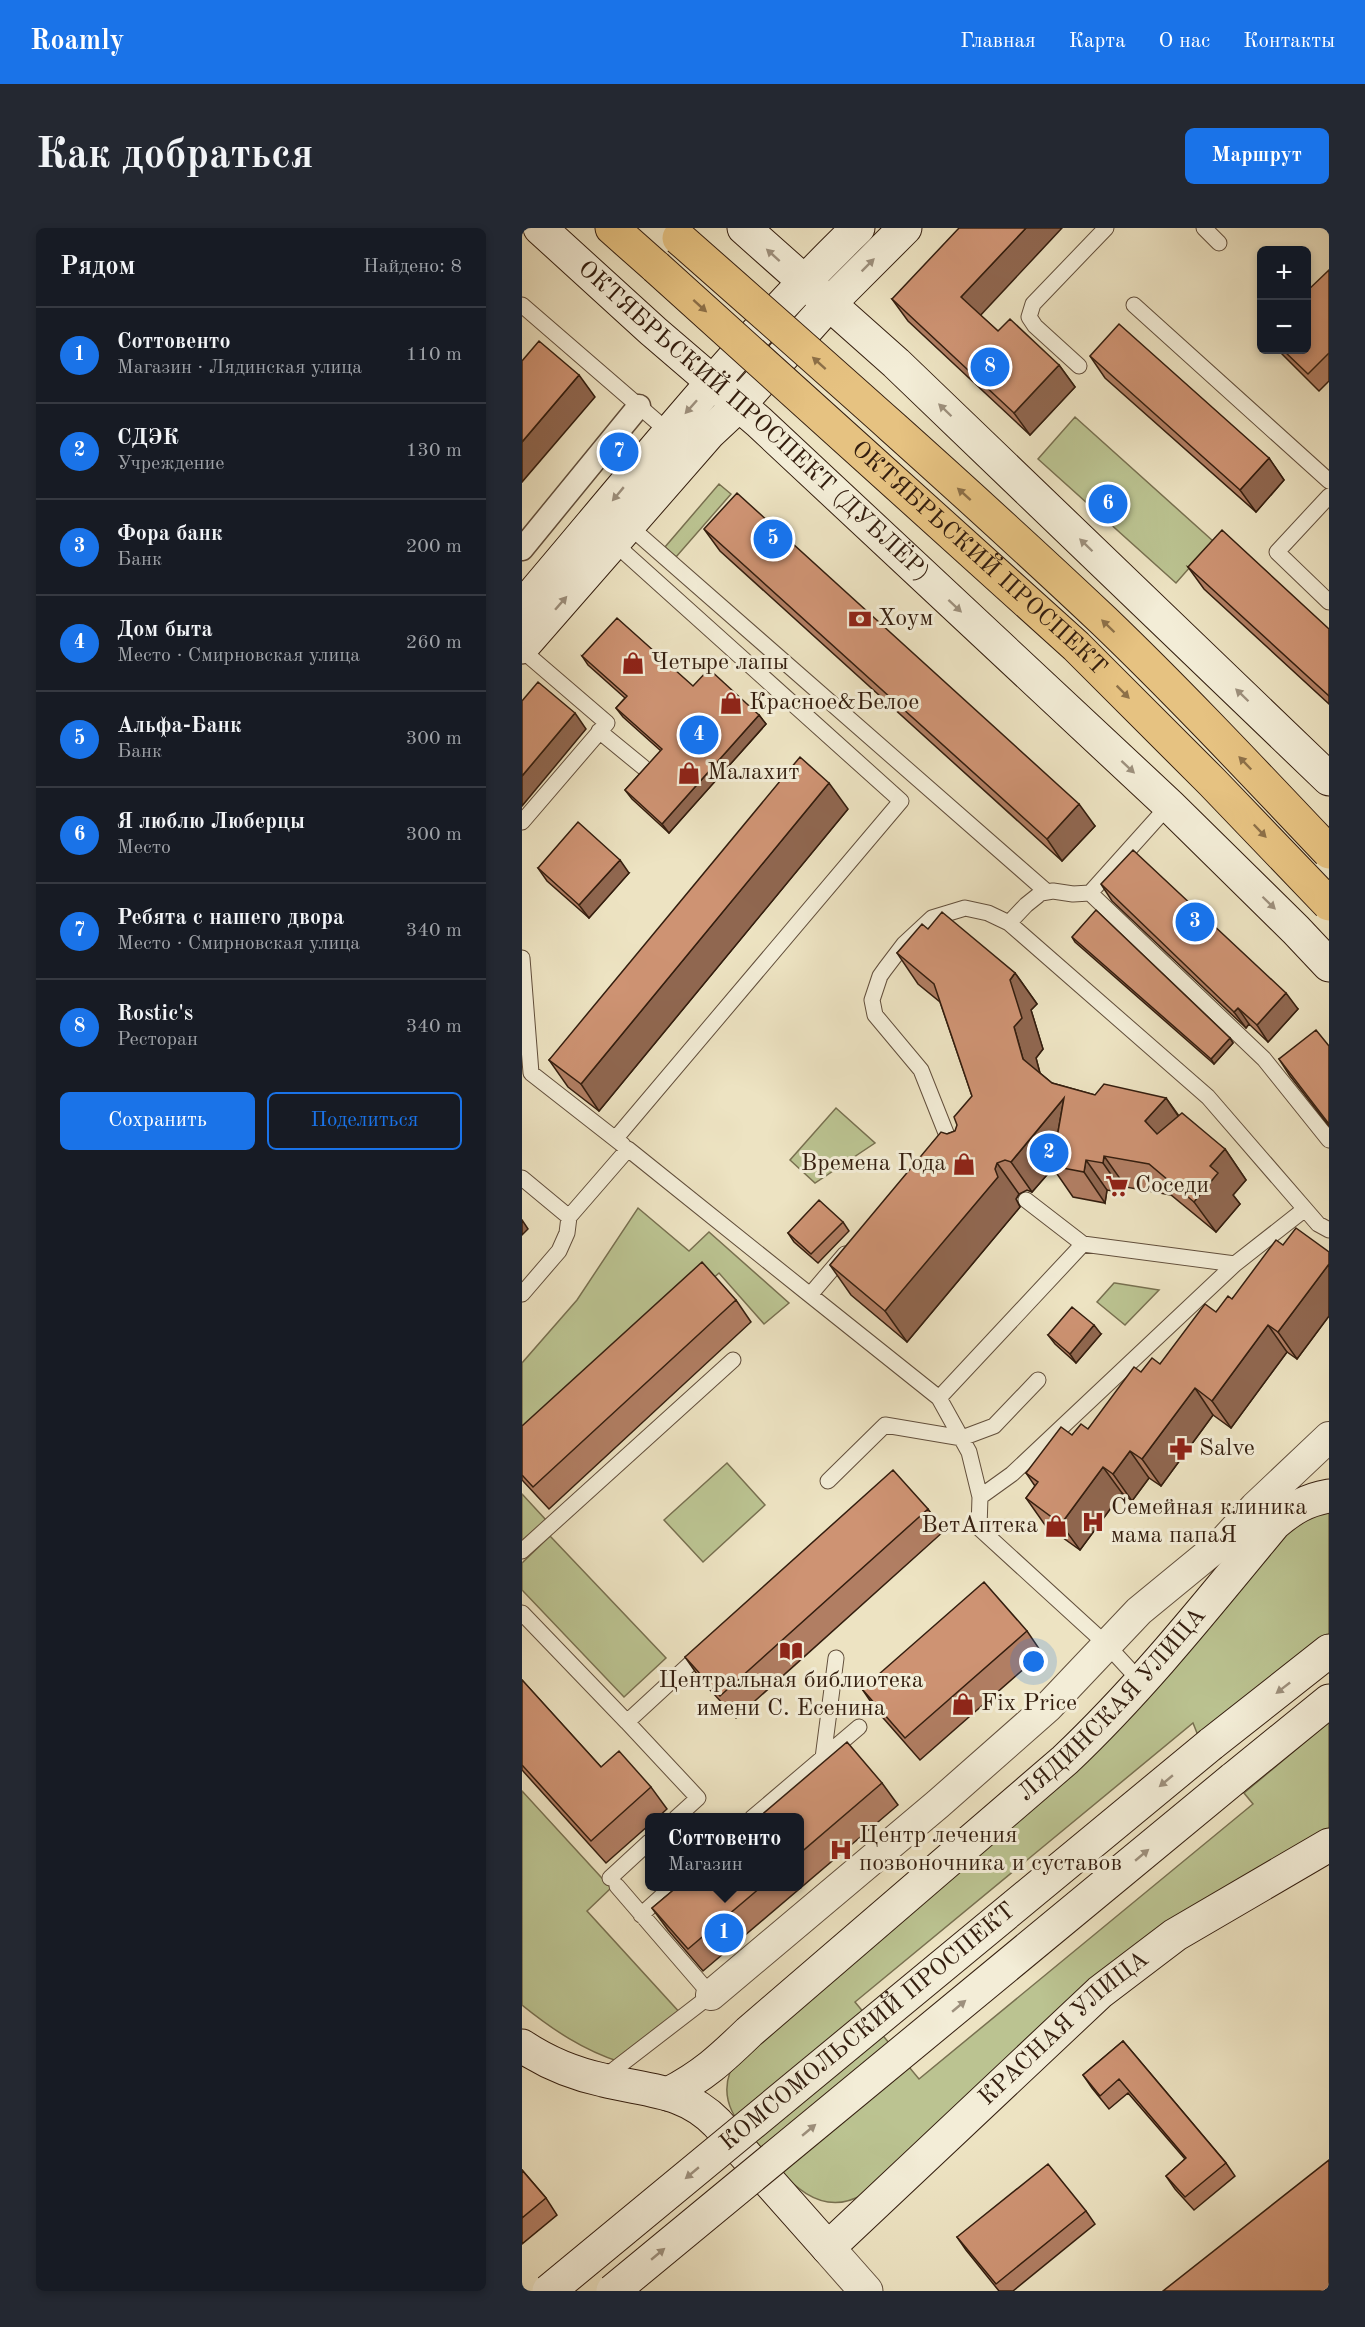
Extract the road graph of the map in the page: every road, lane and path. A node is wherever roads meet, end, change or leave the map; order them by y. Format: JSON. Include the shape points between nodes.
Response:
{"nodes":[{"id":1,"x":540,"y":228,"type":"edge"},
{"id":2,"x":612,"y":228,"type":"edge"},
{"id":3,"x":744,"y":228,"type":"edge"},
{"id":4,"x":858,"y":228,"type":"edge"},
{"id":5,"x":905,"y":228,"type":"edge"},
{"id":6,"x":1106,"y":228,"type":"edge"},
{"id":7,"x":1204,"y":228,"type":"edge"},
{"id":8,"x":673,"y":233,"type":"edge"},
{"id":9,"x":1220,"y":243,"type":"dead end"},
{"id":10,"x":803,"y":281,"type":"junction"},
{"id":11,"x":830,"y":303,"type":"junction"},
{"id":12,"x":522,"y":305,"type":"edge"},
{"id":13,"x":1134,"y":305,"type":"dead end"},
{"id":14,"x":1078,"y":366,"type":"dead end"},
{"id":15,"x":714,"y":382,"type":"junction"},
{"id":16,"x":639,"y":406,"type":"junction"},
{"id":17,"x":750,"y":413,"type":"junction"},
{"id":18,"x":670,"y":433,"type":"junction"},
{"id":19,"x":1329,"y":481,"type":"edge"},
{"id":20,"x":1329,"y":496,"type":"edge"},
{"id":21,"x":621,"y":534,"type":"junction"},
{"id":22,"x":522,"y":549,"type":"edge"},
{"id":23,"x":1329,"y":602,"type":"edge"},
{"id":24,"x":522,"y":607,"type":"edge"},
{"id":25,"x":522,"y":649,"type":"edge"},
{"id":26,"x":600,"y":731,"type":"junction"},
{"id":27,"x":643,"y":767,"type":"edge"},
{"id":28,"x":1329,"y":779,"type":"edge"},
{"id":29,"x":1169,"y":805,"type":"junction"},
{"id":30,"x":522,"y":822,"type":"edge"},
{"id":31,"x":1329,"y":852,"type":"edge"},
{"id":32,"x":1047,"y":892,"type":"junction"},
{"id":33,"x":1090,"y":893,"type":"junction"},
{"id":34,"x":1329,"y":904,"type":"edge"},
{"id":35,"x":1009,"y":923,"type":"junction"},
{"id":36,"x":1296,"y":930,"type":"junction"},
{"id":37,"x":1329,"y":947,"type":"edge"},
{"id":38,"x":522,"y":958,"type":"edge"},
{"id":39,"x":1329,"y":965,"type":"edge"},
{"id":40,"x":948,"y":1138,"type":"junction"},
{"id":41,"x":1329,"y":1140,"type":"edge"},
{"id":42,"x":622,"y":1144,"type":"junction"},
{"id":43,"x":962,"y":1149,"type":"edge"},
{"id":44,"x":929,"y":1159,"type":"edge"},
{"id":45,"x":522,"y":1178,"type":"edge"},
{"id":46,"x":1026,"y":1200,"type":"dead end"},
{"id":47,"x":1305,"y":1209,"type":"junction"},
{"id":48,"x":570,"y":1217,"type":"junction"},
{"id":49,"x":1329,"y":1230,"type":"edge"},
{"id":50,"x":854,"y":1244,"type":"edge"},
{"id":51,"x":1083,"y":1244,"type":"junction"},
{"id":52,"x":1235,"y":1264,"type":"junction"},
{"id":53,"x":522,"y":1294,"type":"edge"},
{"id":54,"x":810,"y":1295,"type":"junction"},
{"id":55,"x":733,"y":1360,"type":"dead end"},
{"id":56,"x":1038,"y":1380,"type":"dead end"},
{"id":57,"x":939,"y":1398,"type":"junction"},
{"id":58,"x":1329,"y":1437,"type":"edge"},
{"id":59,"x":962,"y":1438,"type":"junction"},
{"id":60,"x":828,"y":1480,"type":"dead end"},
{"id":61,"x":1329,"y":1496,"type":"edge"},
{"id":62,"x":980,"y":1497,"type":"junction"},
{"id":63,"x":522,"y":1551,"type":"edge"},
{"id":64,"x":522,"y":1613,"type":"edge"},
{"id":65,"x":714,"y":1642,"type":"edge"},
{"id":66,"x":1107,"y":1645,"type":"junction"},
{"id":67,"x":1329,"y":1651,"type":"edge"},
{"id":68,"x":836,"y":1658,"type":"dead end"},
{"id":69,"x":1142,"y":1683,"type":"junction"},
{"id":70,"x":1329,"y":1701,"type":"edge"},
{"id":71,"x":627,"y":1722,"type":"junction"},
{"id":72,"x":859,"y":1727,"type":"dead end"},
{"id":73,"x":823,"y":1758,"type":"junction"},
{"id":74,"x":682,"y":1813,"type":"edge"},
{"id":75,"x":758,"y":1813,"type":"edge"},
{"id":76,"x":1329,"y":1845,"type":"edge"},
{"id":77,"x":645,"y":1847,"type":"edge"},
{"id":78,"x":668,"y":1891,"type":"edge"},
{"id":79,"x":641,"y":1915,"type":"junction"},
{"id":80,"x":711,"y":1995,"type":"junction"},
{"id":81,"x":522,"y":2046,"type":"edge"},
{"id":82,"x":601,"y":2080,"type":"junction"},
{"id":83,"x":668,"y":2094,"type":"junction"},
{"id":84,"x":828,"y":2248,"type":"junction"},
{"id":85,"x":549,"y":2291,"type":"edge"},
{"id":86,"x":613,"y":2291,"type":"edge"},
{"id":87,"x":866,"y":2291,"type":"edge"}],
"edges":[{"from":1,"to":15,"type":"main road","name":"ОКТЯБРЬСКИЙ ПРОСПЕКТ (ДУБЛЁР)"},
{"from":2,"to":34,"type":"main road","name":"ОКТЯБРЬСКИЙ ПРОСПЕКТ","one_way":true,"bridge":true,"via":[[1076,646]]},
{"from":10,"to":3,"type":"main road","one_way":true},
{"from":4,"to":10,"type":"main road"},
{"from":11,"to":5,"type":"main road","one_way":true},
{"from":6,"to":14,"type":"lane","via":[[1033,304],[1029,317]]},
{"from":7,"to":9,"type":"lane"},
{"from":31,"to":8,"type":"main road","name":"ОКТЯБРЬСКИЙ ПРОСПЕКТ","one_way":true,"bridge":true,"via":[[1104,622]]},
{"from":10,"to":11,"type":"main road"},
{"from":10,"to":15,"type":"main road"},
{"from":11,"to":17,"type":"main road"},
{"from":28,"to":11,"type":"main road","one_way":true},
{"from":12,"to":16,"type":"lane"},
{"from":13,"to":19,"type":"lane"},
{"from":15,"to":17,"type":"main road","name":"ОКТЯБРЬСКИЙ ПРОСПЕКТ (ДУБЛЁР)"},
{"from":15,"to":18,"type":"main road","one_way":true},
{"from":16,"to":18,"type":"lane"},
{"from":16,"to":22,"type":"street"},
{"from":17,"to":21,"type":"main road","via":[[663,485]]},
{"from":17,"to":29,"type":"main road","name":"ОКТЯБРЬСКИЙ ПРОСПЕКТ (ДУБЛЁР)","one_way":true},
{"from":18,"to":24,"type":"main road","one_way":true},
{"from":20,"to":23,"type":"lane","via":[[1277,552]]},
{"from":25,"to":21,"type":"main road","one_way":true},
{"from":21,"to":32,"type":"lane"},
{"from":21,"to":42,"type":"lane","via":[[901,801]]},
{"from":25,"to":26,"type":"lane","via":[[607,723]]},
{"from":26,"to":27,"type":"lane"},
{"from":26,"to":30,"type":"lane"},
{"from":29,"to":33,"type":"lane"},
{"from":29,"to":36,"type":"main road","name":"ОКТЯБРЬСКИЙ ПРОСПЕКТ (ДУБЛЁР)","one_way":true},
{"from":32,"to":33,"type":"lane"},
{"from":32,"to":35,"type":"lane","via":[[1026,905]]},
{"from":33,"to":41,"type":"lane","via":[[1264,1059]]},
{"from":35,"to":40,"type":"lane","via":[[965,908],[932,918],[885,969],[872,1000],[875,1014],[921,1070]]},
{"from":35,"to":47,"type":"lane","via":[[1208,1097]]},
{"from":36,"to":37,"type":"main road"},
{"from":36,"to":39,"type":"main road","name":"ОКТЯБРЬСКИЙ ПРОСПЕКТ (ДУБЛЁР)"},
{"from":38,"to":42,"type":"lane","via":[[531,1073]]},
{"from":40,"to":43,"type":"lane"},
{"from":40,"to":44,"type":"lane"},
{"from":42,"to":48,"type":"lane"},
{"from":42,"to":54,"type":"lane"},
{"from":45,"to":48,"type":"lane"},
{"from":46,"to":51,"type":"lane"},
{"from":47,"to":49,"type":"lane"},
{"from":47,"to":52,"type":"lane"},
{"from":48,"to":53,"type":"lane","via":[[560,1251]]},
{"from":50,"to":54,"type":"lane"},
{"from":51,"to":52,"type":"lane"},
{"from":51,"to":57,"type":"lane"},
{"from":52,"to":62,"type":"lane","via":[[1012,1474]]},
{"from":54,"to":57,"type":"lane"},
{"from":55,"to":63,"type":"lane"},
{"from":56,"to":59,"type":"lane","via":[[994,1426]]},
{"from":57,"to":59,"type":"lane"},
{"from":58,"to":66,"type":"street","name":"ЛЯДИНСКАЯ УЛИЦА","via":[[1223,1542],[1157,1594]]},
{"from":59,"to":60,"type":"lane","via":[[885,1425]]},
{"from":59,"to":62,"type":"lane"},
{"from":61,"to":69,"type":"main road","name":"ЛЯДИНСКАЯ УЛИЦА","via":[[1301,1503],[1274,1524]]},
{"from":62,"to":66,"type":"lane","via":[[979,1528]]},
{"from":64,"to":71,"type":"lane"},
{"from":65,"to":71,"type":"lane"},
{"from":66,"to":69,"type":"lane"},
{"from":66,"to":80,"type":"street","name":"ЛЯДИНСКАЯ УЛИЦА","via":[[1039,1714],[938,1804]]},
{"from":67,"to":85,"type":"main road","name":"КОМСОМОЛЬСКИЙ ПРОСПЕКТ","one_way":true,"bridge":true},
{"from":68,"to":73,"type":"lane"},
{"from":69,"to":83,"type":"main road","name":"ЛЯДИНСКАЯ УЛИЦА","via":[[1065,1760],[720,2060],[695,2080]]},
{"from":86,"to":70,"type":"main road","name":"КОМСОМОЛЬСКИЙ ПРОСПЕКТ","one_way":true,"bridge":true},
{"from":71,"to":74,"type":"lane","via":[[698,1798]]},
{"from":72,"to":73,"type":"lane"},
{"from":73,"to":75,"type":"lane"},
{"from":76,"to":84,"type":"main road","name":"КРАСНАЯ УЛИЦА","via":[[1214,1910],[1137,1962],[1100,1992]]},
{"from":77,"to":79,"type":"lane","via":[[614,1882]]},
{"from":78,"to":79,"type":"lane"},
{"from":79,"to":80,"type":"lane"},
{"from":80,"to":82,"type":"lane"},
{"from":81,"to":82,"type":"main road","via":[[576,2073]]},
{"from":82,"to":83,"type":"main road"},
{"from":83,"to":84,"type":"main road","via":[[707,2112]]},
{"from":84,"to":87,"type":"main road"}]}
